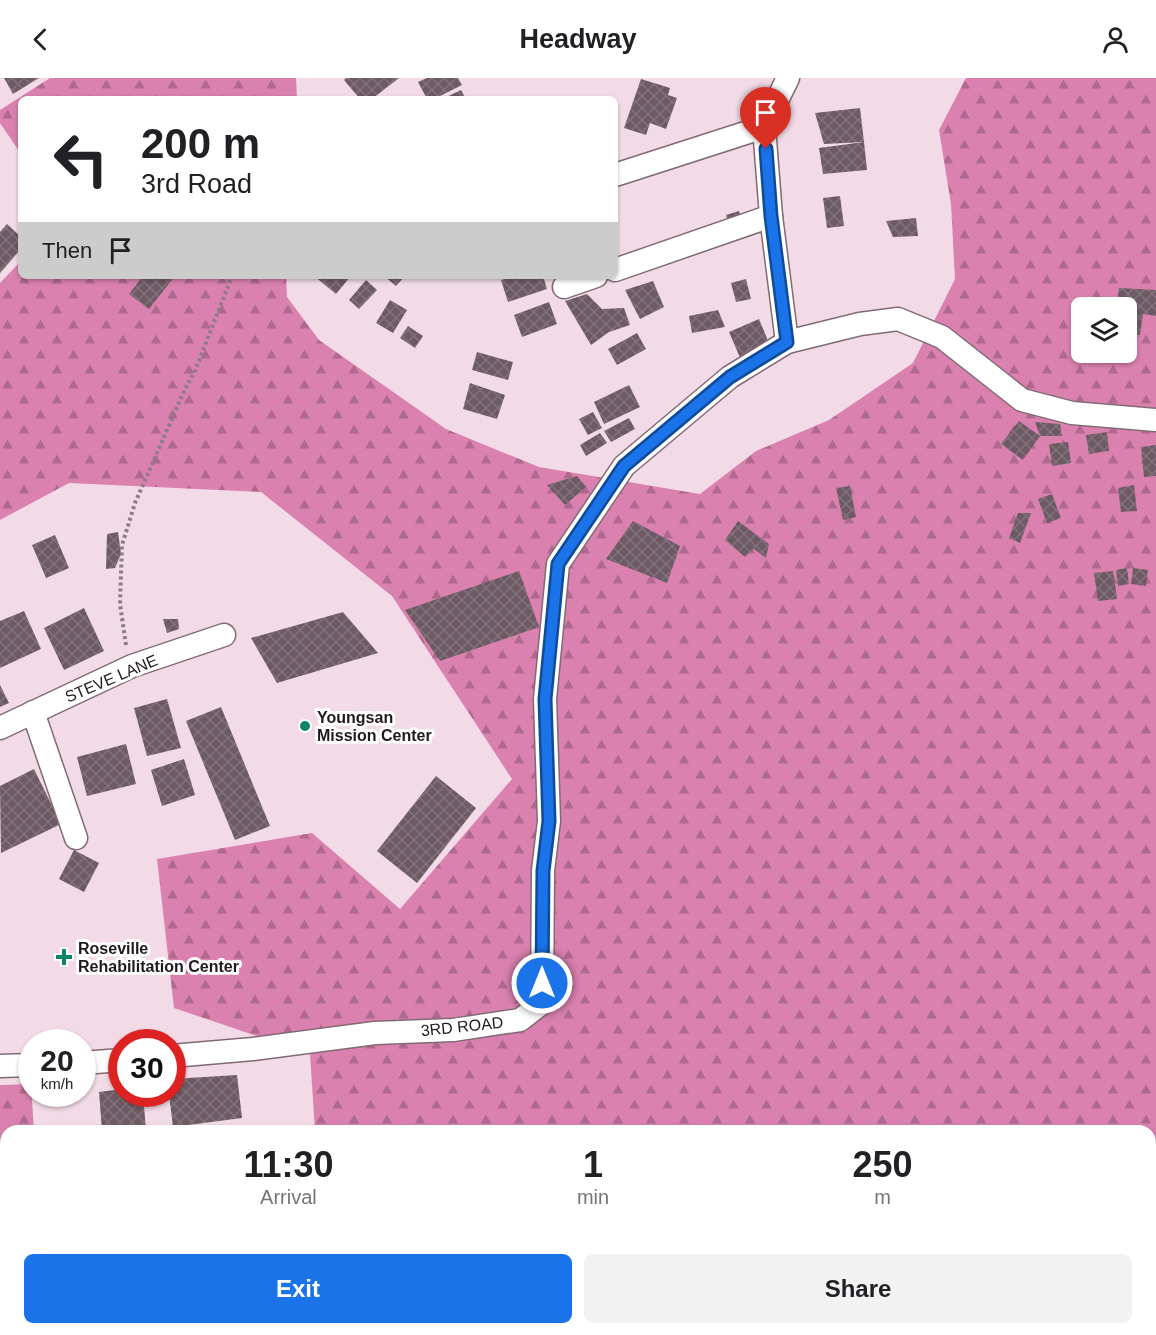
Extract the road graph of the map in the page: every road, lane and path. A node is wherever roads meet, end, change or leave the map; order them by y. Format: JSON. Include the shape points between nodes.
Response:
{"nodes":[{"id":1,"x":788,"y":78,"type":"edge"},
{"id":2,"x":764,"y":127,"type":"junction"},
{"id":3,"x":618,"y":174,"type":"edge"},
{"id":4,"x":771,"y":216,"type":"junction"},
{"id":5,"x":618,"y":269,"type":"edge"},
{"id":6,"x":231,"y":279,"type":"edge"},
{"id":7,"x":587,"y":279,"type":"edge"},
{"id":8,"x":564,"y":287,"type":"dead end"},
{"id":9,"x":787,"y":342,"type":"junction"},
{"id":10,"x":1156,"y":420,"type":"edge"},
{"id":11,"x":224,"y":635,"type":"dead end"},
{"id":12,"x":132,"y":666,"type":"junction"},
{"id":13,"x":33,"y":712,"type":"junction"},
{"id":14,"x":0,"y":728,"type":"edge"},
{"id":15,"x":76,"y":838,"type":"dead end"},
{"id":16,"x":186,"y":1055,"type":"edge"},
{"id":17,"x":18,"y":1065,"type":"edge"},
{"id":18,"x":0,"y":1066,"type":"edge"}],
"edges":[{"from":1,"to":2,"type":"street"},
{"from":2,"to":3,"type":"street"},
{"from":2,"to":4,"type":"street"},
{"from":4,"to":5,"type":"street"},
{"from":4,"to":9,"type":"street"},
{"from":6,"to":12,"type":"path","via":[[195,371],[135,503],[122,545],[120,604]]},
{"from":7,"to":8,"type":"street"},
{"from":9,"to":10,"type":"street","via":[[898,319],[942,337],[1022,400],[1072,413]]},
{"from":9,"to":16,"type":"street","name":"3RD ROAD","via":[[730,377],[624,466],[558,564],[545,699],[549,821],[543,871],[542,1003],[520,1020],[453,1030],[375,1032]]},
{"from":11,"to":12,"type":"street","name":"STEVE LANE"},
{"from":12,"to":13,"type":"street","name":"STEVE LANE"},
{"from":13,"to":14,"type":"street","name":"STEVE LANE"},
{"from":13,"to":15,"type":"street"},
{"from":17,"to":18,"type":"street"}]}
